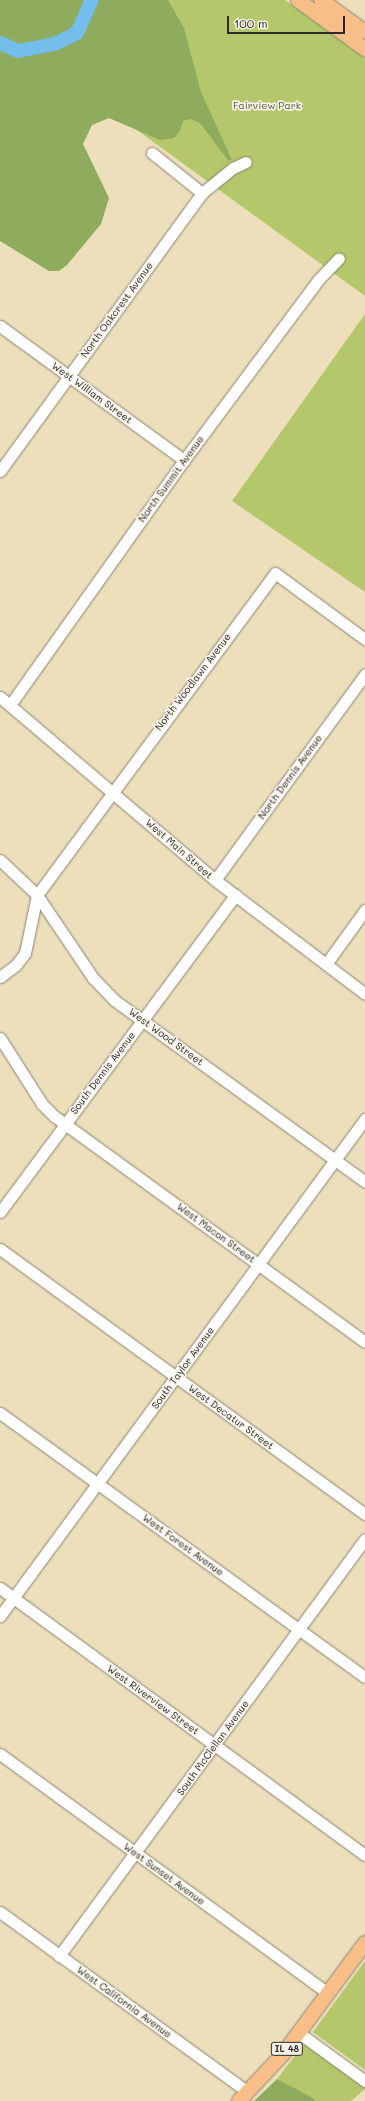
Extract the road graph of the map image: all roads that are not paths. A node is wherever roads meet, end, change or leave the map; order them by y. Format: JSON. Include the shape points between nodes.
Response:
{"nodes":[{"id":1,"x":298,"y":0,"type":"edge"},
{"id":2,"x":321,"y":0,"type":"edge"},
{"id":3,"x":365,"y":32,"type":"edge"},
{"id":4,"x":365,"y":49,"type":"edge"},
{"id":5,"x":152,"y":153,"type":"dead end"},
{"id":6,"x":246,"y":162,"type":"dead end"},
{"id":7,"x":202,"y":193,"type":"junction"},
{"id":8,"x":339,"y":258,"type":"dead end"},
{"id":9,"x":0,"y":326,"type":"edge"},
{"id":10,"x":69,"y":375,"type":"junction"},
{"id":11,"x":184,"y":460,"type":"junction"},
{"id":12,"x":0,"y":471,"type":"edge"},
{"id":13,"x":365,"y":639,"type":"edge"},
{"id":14,"x":365,"y":674,"type":"edge"},
{"id":15,"x":0,"y":696,"type":"edge"},
{"id":16,"x":10,"y":706,"type":"junction"},
{"id":17,"x":112,"y":792,"type":"junction"},
{"id":18,"x":0,"y":860,"type":"edge"},
{"id":19,"x":215,"y":880,"type":"junction"},
{"id":20,"x":37,"y":895,"type":"junction"},
{"id":21,"x":235,"y":895,"type":"junction"},
{"id":22,"x":365,"y":910,"type":"edge"},
{"id":23,"x":326,"y":964,"type":"junction"},
{"id":24,"x":0,"y":977,"type":"edge"},
{"id":25,"x":365,"y":994,"type":"edge"},
{"id":26,"x":142,"y":1020,"type":"junction"},
{"id":27,"x":0,"y":1038,"type":"edge"},
{"id":28,"x":365,"y":1118,"type":"edge"},
{"id":29,"x":66,"y":1124,"type":"junction"},
{"id":30,"x":334,"y":1160,"type":"junction"},
{"id":31,"x":365,"y":1182,"type":"edge"},
{"id":32,"x":0,"y":1212,"type":"edge"},
{"id":33,"x":0,"y":1249,"type":"edge"},
{"id":34,"x":259,"y":1264,"type":"junction"},
{"id":35,"x":365,"y":1342,"type":"edge"},
{"id":36,"x":177,"y":1378,"type":"junction"},
{"id":37,"x":0,"y":1413,"type":"edge"},
{"id":38,"x":97,"y":1483,"type":"junction"},
{"id":39,"x":365,"y":1514,"type":"edge"},
{"id":40,"x":365,"y":1539,"type":"edge"},
{"id":41,"x":0,"y":1588,"type":"edge"},
{"id":42,"x":13,"y":1598,"type":"junction"},
{"id":43,"x":0,"y":1616,"type":"edge"},
{"id":44,"x":300,"y":1630,"type":"junction"},
{"id":45,"x":365,"y":1677,"type":"edge"},
{"id":46,"x":214,"y":1745,"type":"junction"},
{"id":47,"x":0,"y":1754,"type":"edge"},
{"id":48,"x":135,"y":1853,"type":"junction"},
{"id":49,"x":365,"y":1855,"type":"edge"},
{"id":50,"x":0,"y":1912,"type":"edge"},
{"id":51,"x":365,"y":1943,"type":"edge"},
{"id":52,"x":60,"y":1956,"type":"junction"},
{"id":53,"x":328,"y":1993,"type":"junction"},
{"id":54,"x":299,"y":2033,"type":"junction"},
{"id":55,"x":365,"y":2081,"type":"edge"},
{"id":56,"x":244,"y":2097,"type":"edge"}],
"edges":[{"from":1,"to":4,"type":"main road"},
{"from":2,"to":3,"type":"main road"},
{"from":5,"to":7,"type":"street"},
{"from":6,"to":7,"type":"street","name":"North Oakcrest Avenue","via":[[233,168]]},
{"from":7,"to":10,"type":"street","name":"North Oakcrest Avenue"},
{"from":8,"to":11,"type":"street","name":"North Summit Avenue","via":[[318,280]]},
{"from":9,"to":10,"type":"street","name":"West William Street"},
{"from":10,"to":11,"type":"street","name":"West William Street"},
{"from":10,"to":12,"type":"street","name":"North Oakcrest Avenue"},
{"from":11,"to":16,"type":"street","name":"North Summit Avenue"},
{"from":13,"to":17,"type":"street","name":"North Woodlawn Avenue","via":[[275,573]]},
{"from":14,"to":19,"type":"street","name":"North Dennis Avenue"},
{"from":15,"to":16,"type":"street","name":"West Main Street"},
{"from":16,"to":17,"type":"street","name":"West Main Street"},
{"from":17,"to":19,"type":"street","name":"West Main Street"},
{"from":17,"to":20,"type":"street","name":"North Woodlawn Avenue"},
{"from":18,"to":20,"type":"street","name":"West Wood Street"},
{"from":19,"to":21,"type":"street","name":"West Main Street"},
{"from":20,"to":24,"type":"street","via":[[25,953],[16,965]]},
{"from":20,"to":26,"type":"street","name":"West Wood Street","via":[[103,990]]},
{"from":21,"to":23,"type":"street","name":"West Main Street"},
{"from":21,"to":26,"type":"street","name":"South Dennis Avenue"},
{"from":22,"to":23,"type":"street"},
{"from":23,"to":25,"type":"street","name":"West Main Street"},
{"from":26,"to":29,"type":"street","name":"South Dennis Avenue"},
{"from":26,"to":30,"type":"street","name":"West Wood Street"},
{"from":27,"to":29,"type":"street","name":"West Macon Street","via":[[42,1104]]},
{"from":28,"to":30,"type":"street","name":"South Taylor Avenue"},
{"from":29,"to":32,"type":"street","name":"South Dennis Avenue"},
{"from":29,"to":34,"type":"street","name":"West Macon Street"},
{"from":30,"to":31,"type":"street","name":"West Wood Street"},
{"from":30,"to":34,"type":"street","name":"South Taylor Avenue"},
{"from":33,"to":36,"type":"street","name":"West Decatur Street"},
{"from":34,"to":35,"type":"street","name":"West Macon Street"},
{"from":34,"to":36,"type":"street","name":"South Taylor Avenue"},
{"from":36,"to":38,"type":"street","name":"South Taylor Avenue"},
{"from":36,"to":39,"type":"street","name":"West Decatur Street"},
{"from":37,"to":38,"type":"street","name":"West Forest Avenue"},
{"from":38,"to":42,"type":"street","name":"South Taylor Avenue"},
{"from":38,"to":44,"type":"street","name":"West Forest Avenue"},
{"from":40,"to":44,"type":"street","name":"South McClellan Avenue"},
{"from":41,"to":42,"type":"street","name":"West Riverview Street"},
{"from":42,"to":43,"type":"street","name":"South Taylor Avenue"},
{"from":42,"to":46,"type":"street","name":"West Riverview Street"},
{"from":44,"to":45,"type":"street","name":"West Forest Avenue"},
{"from":44,"to":46,"type":"street","name":"South McClellan Avenue"},
{"from":46,"to":48,"type":"street","name":"South McClellan Avenue"},
{"from":46,"to":49,"type":"street","name":"West Riverview Street"},
{"from":47,"to":48,"type":"street","name":"West Sunset Avenue"},
{"from":48,"to":52,"type":"street","name":"South McClellan Avenue"},
{"from":48,"to":53,"type":"street","name":"West Sunset Avenue"},
{"from":50,"to":52,"type":"street","name":"West California Avenue"},
{"from":51,"to":53,"type":"main road","number":"IL 48"},
{"from":52,"to":56,"type":"street","name":"West California Avenue"},
{"from":53,"to":54,"type":"main road","number":"IL 48"},
{"from":54,"to":55,"type":"street"},
{"from":54,"to":56,"type":"main road","number":"IL 48"}]}
